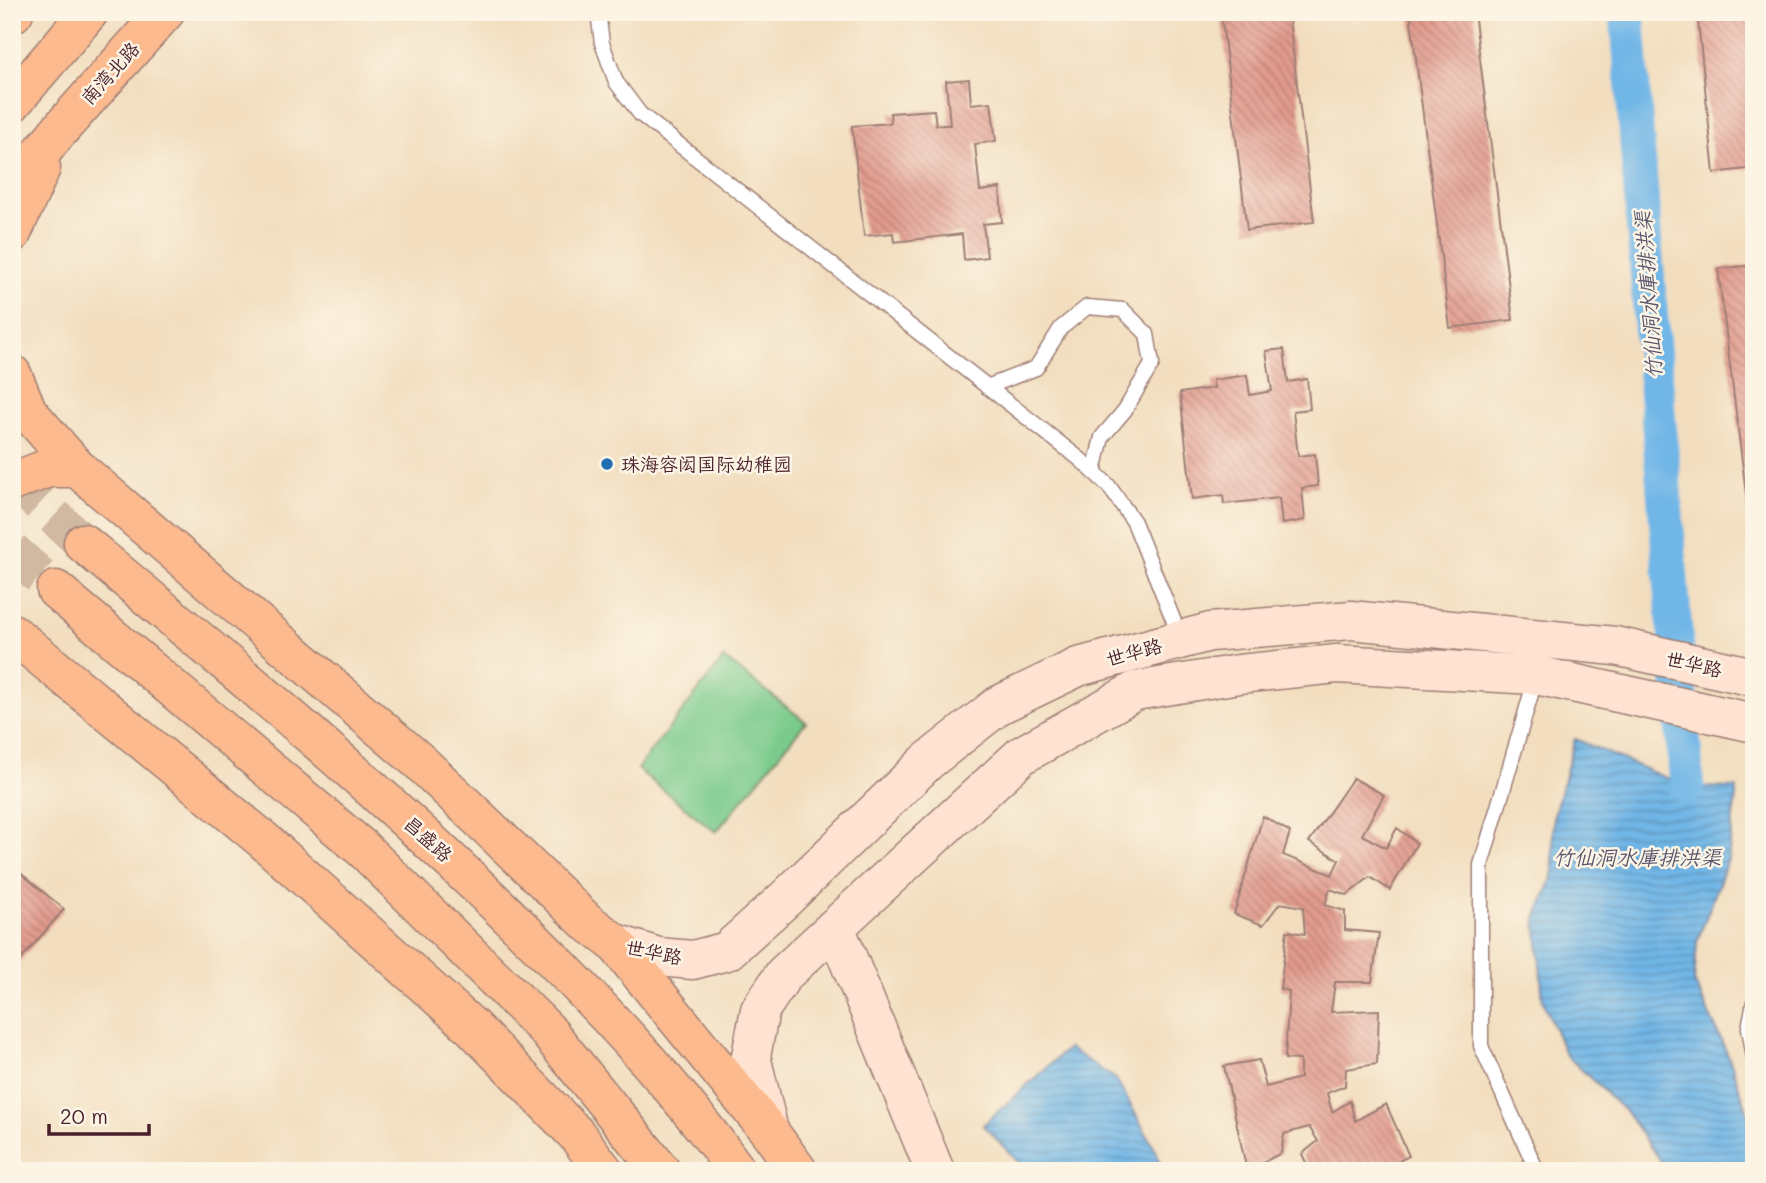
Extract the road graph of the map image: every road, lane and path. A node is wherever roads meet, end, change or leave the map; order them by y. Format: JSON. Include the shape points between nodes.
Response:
{"nodes":[{"id":1,"x":89,"y":12,"type":"edge"},
{"id":2,"x":164,"y":12,"type":"edge"},
{"id":3,"x":598,"y":12,"type":"edge"},
{"id":4,"x":12,"y":103,"type":"edge"},
{"id":5,"x":56,"y":134,"type":"junction"},
{"id":6,"x":12,"y":189,"type":"edge"},
{"id":7,"x":12,"y":233,"type":"edge"},
{"id":8,"x":12,"y":374,"type":"edge"},
{"id":9,"x":988,"y":387,"type":"junction"},
{"id":10,"x":77,"y":468,"type":"junction"},
{"id":11,"x":1094,"y":472,"type":"junction"},
{"id":12,"x":12,"y":482,"type":"edge"},
{"id":13,"x":83,"y":543,"type":"tunnel mouth"},
{"id":14,"x":56,"y":590,"type":"tunnel mouth"},
{"id":15,"x":12,"y":633,"type":"edge"},
{"id":16,"x":1182,"y":640,"type":"junction"},
{"id":17,"x":1536,"y":675,"type":"junction"},
{"id":18,"x":1751,"y":677,"type":"edge"},
{"id":19,"x":1745,"y":721,"type":"edge"},
{"id":20,"x":835,"y":927,"type":"junction"},
{"id":21,"x":615,"y":943,"type":"junction"},
{"id":22,"x":1754,"y":1002,"type":"edge"},
{"id":23,"x":1754,"y":1058,"type":"edge"},
{"id":24,"x":769,"y":1131,"type":"junction"},
{"id":25,"x":604,"y":1171,"type":"edge"},
{"id":26,"x":661,"y":1171,"type":"edge"},
{"id":27,"x":737,"y":1171,"type":"edge"},
{"id":28,"x":798,"y":1171,"type":"edge"},
{"id":29,"x":934,"y":1171,"type":"edge"},
{"id":30,"x":1537,"y":1171,"type":"edge"}],
"edges":[{"from":1,"to":4,"type":"main road"},
{"from":2,"to":5,"type":"main road","name":"南湾北路"},
{"from":3,"to":9,"type":"lane","via":[[602,43],[616,82],[640,114]]},
{"from":5,"to":6,"type":"main road"},
{"from":5,"to":7,"type":"main road"},
{"from":8,"to":10,"type":"main road","via":[[28,412]]},
{"from":9,"to":11,"type":"lane"},
{"from":9,"to":11,"type":"lane","via":[[1036,368],[1061,328],[1087,307],[1123,310],[1147,334],[1152,365],[1102,437]]},
{"from":10,"to":12,"type":"main road","via":[[48,468]]},
{"from":10,"to":21,"type":"main road","via":[[421,763],[586,921]]},
{"from":11,"to":16,"type":"lane","via":[[1134,522]]},
{"from":13,"to":27,"type":"main road","name":"昌盛路","via":[[448,856],[580,986],[703,1123]]},
{"from":14,"to":26,"type":"main road","via":[[363,849],[547,1029]]},
{"from":15,"to":25,"type":"main road","via":[[262,839],[472,1027],[576,1134]]},
{"from":16,"to":18,"type":"street","name":"世华路","via":[[1210,632],[1351,620],[1615,646]]},
{"from":16,"to":21,"type":"street","name":"世华路","via":[[1078,667],[999,705],[928,761],[727,951],[693,960],[658,957]]},
{"from":17,"to":19,"type":"street","name":"世华路"},
{"from":17,"to":20,"type":"street","name":"世华路","via":[[1337,663],[1135,691],[1022,755]]},
{"from":17,"to":30,"type":"lane","via":[[1481,865],[1481,1045]]},
{"from":20,"to":24,"type":"street","name":"世华路","via":[[784,974],[760,1010],[751,1056]]},
{"from":20,"to":29,"type":"street"},
{"from":21,"to":24,"type":"main road"},
{"from":22,"to":23,"type":"lane","via":[[1749,1028]]},
{"from":24,"to":28,"type":"main road"}]}
